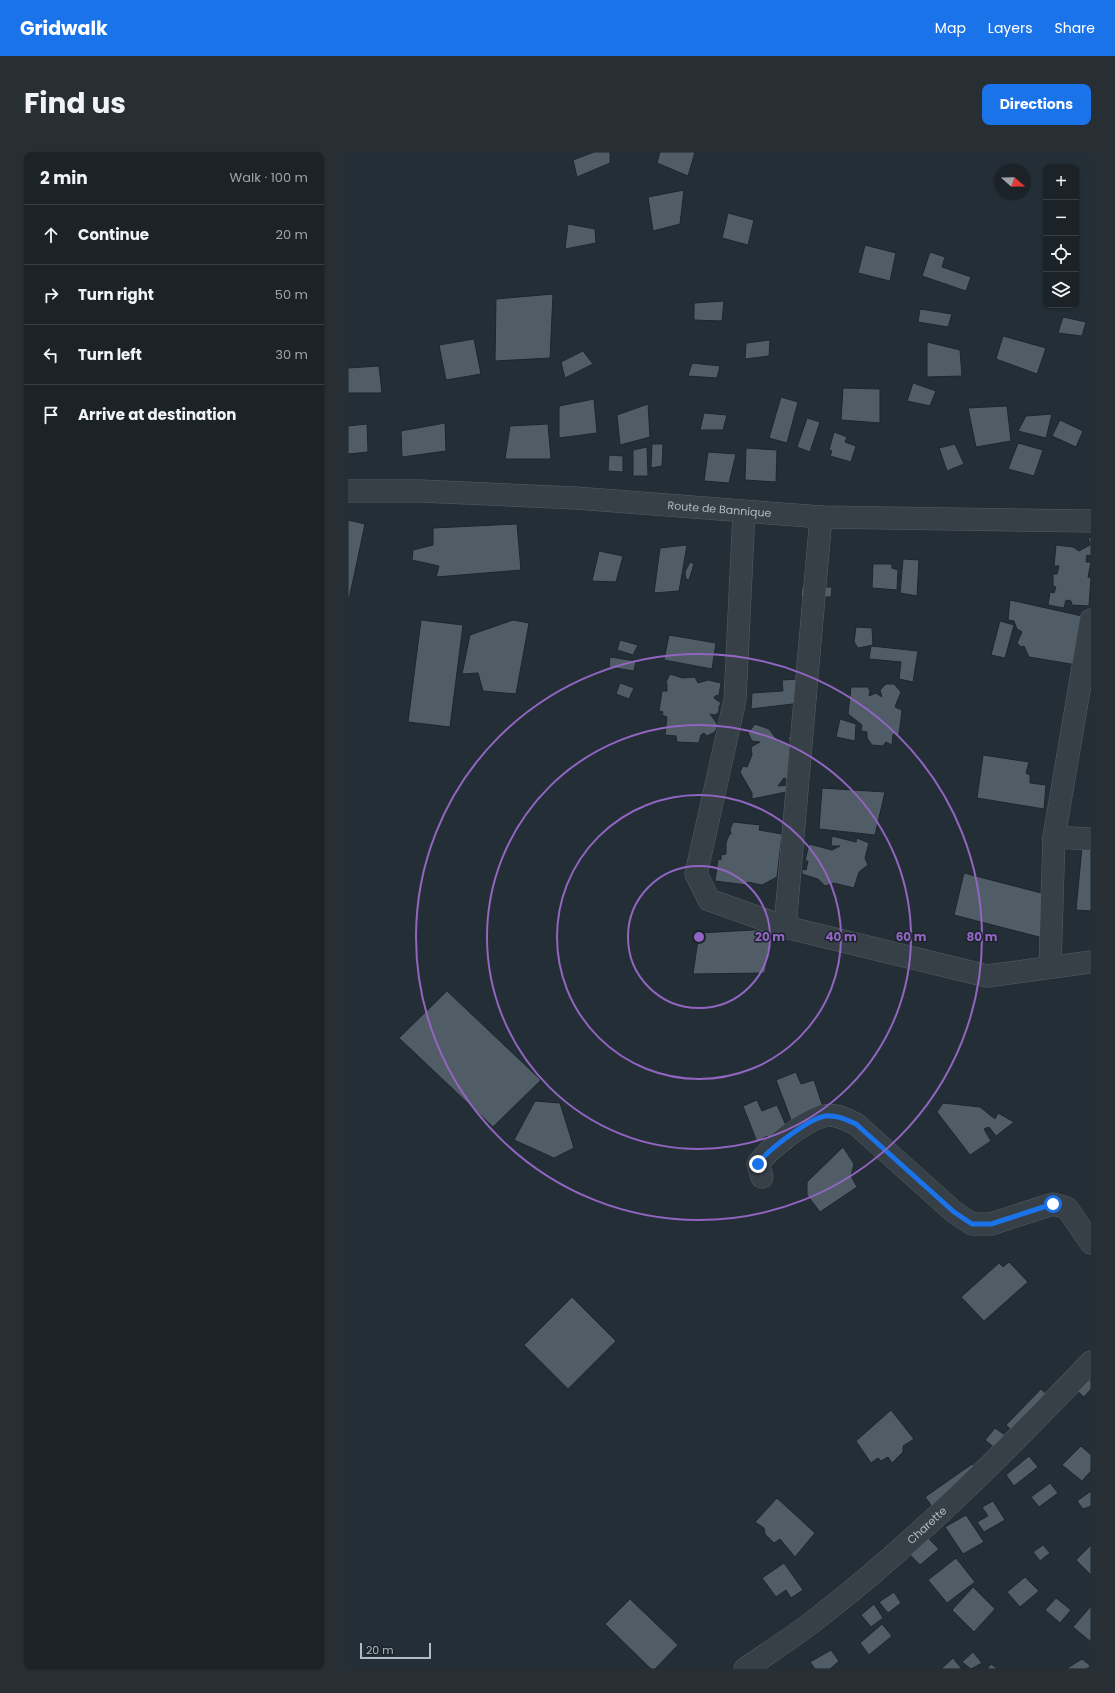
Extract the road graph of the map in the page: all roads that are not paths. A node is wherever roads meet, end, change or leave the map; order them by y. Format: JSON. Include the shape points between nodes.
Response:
{"nodes":[{"id":1,"x":348,"y":491,"type":"edge"},
{"id":2,"x":744,"y":512,"type":"junction"},
{"id":3,"x":821,"y":517,"type":"junction"},
{"id":4,"x":1091,"y":521,"type":"edge"},
{"id":5,"x":1091,"y":620,"type":"edge"},
{"id":6,"x":1054,"y":837,"type":"junction"},
{"id":7,"x":1091,"y":839,"type":"edge"},
{"id":8,"x":785,"y":927,"type":"junction"},
{"id":9,"x":1091,"y":962,"type":"edge"},
{"id":10,"x":1050,"y":967,"type":"junction"},
{"id":11,"x":762,"y":1176,"type":"dead end"},
{"id":12,"x":1091,"y":1243,"type":"edge"},
{"id":13,"x":1091,"y":1362,"type":"edge"},
{"id":14,"x":745,"y":1669,"type":"edge"}],
"edges":[{"from":1,"to":2,"type":"street","name":"Route de Bannique","via":[[421,491],[576,498]]},
{"from":2,"to":3,"type":"street","name":"Route de Bannique"},
{"from":2,"to":8,"type":"street","via":[[735,700],[696,874],[709,900]]},
{"from":3,"to":4,"type":"street","name":"Route de Bannique"},
{"from":3,"to":8,"type":"street"},
{"from":5,"to":6,"type":"street"},
{"from":6,"to":7,"type":"street"},
{"from":6,"to":10,"type":"street"},
{"from":8,"to":10,"type":"street","via":[[987,976]]},
{"from":9,"to":10,"type":"street"},
{"from":11,"to":12,"type":"street","via":[[758,1164],[764,1155],[806,1124],[825,1116],[842,1117],[856,1124],[954,1212],[972,1224],[991,1224],[1053,1204],[1067,1208]]},
{"from":13,"to":14,"type":"street","name":"Charette","via":[[972,1484],[896,1552],[814,1621]]}]}
